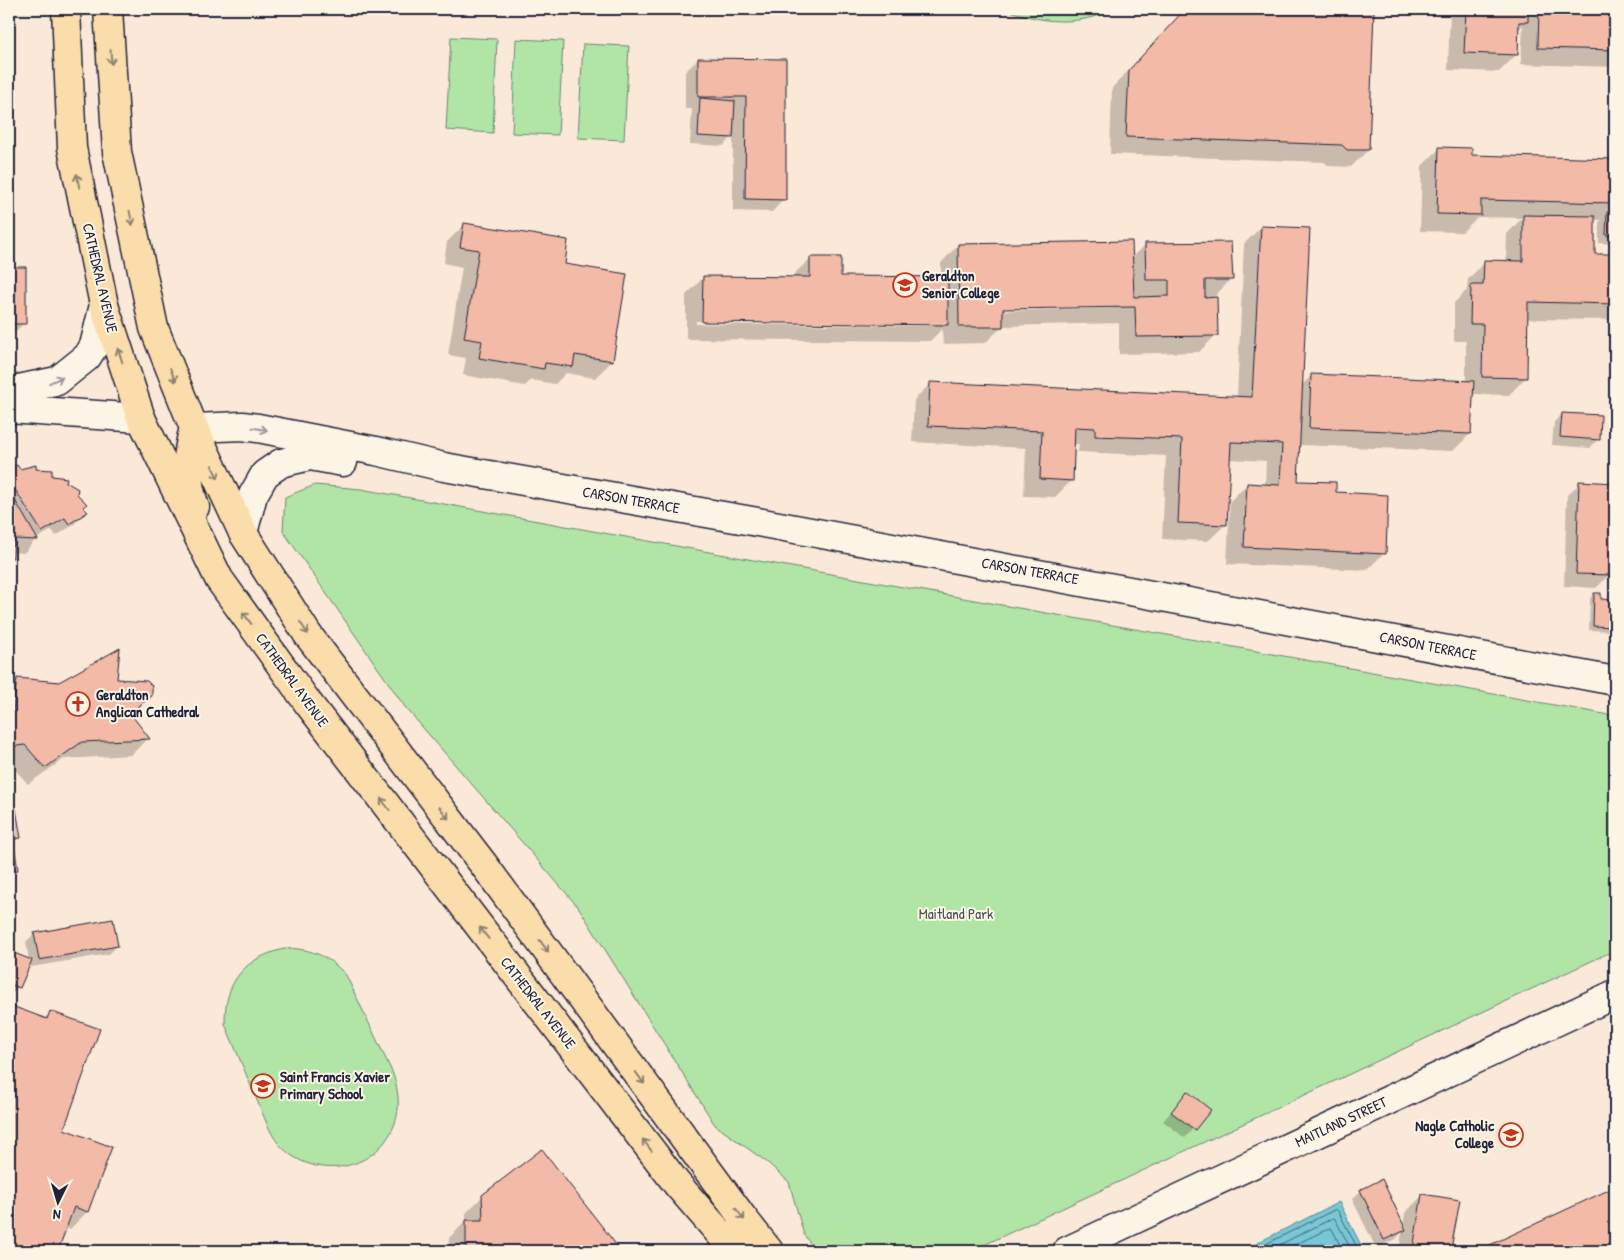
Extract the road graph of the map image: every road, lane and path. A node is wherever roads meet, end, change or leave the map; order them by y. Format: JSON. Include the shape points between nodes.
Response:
{"nodes":[{"id":1,"x":66,"y":9,"type":"edge"},
{"id":2,"x":108,"y":9,"type":"edge"},
{"id":3,"x":104,"y":305,"type":"junction"},
{"id":4,"x":9,"y":390,"type":"edge"},
{"id":5,"x":9,"y":410,"type":"edge"},
{"id":6,"x":141,"y":418,"type":"junction"},
{"id":7,"x":194,"y":428,"type":"junction"},
{"id":8,"x":444,"y":467,"type":"junction"},
{"id":9,"x":243,"y":533,"type":"junction"},
{"id":10,"x":219,"y":579,"type":"junction"},
{"id":11,"x":342,"y":681,"type":"junction"},
{"id":12,"x":1615,"y":681,"type":"edge"},
{"id":13,"x":308,"y":703,"type":"junction"},
{"id":14,"x":1615,"y":994,"type":"edge"},
{"id":15,"x":735,"y":1251,"type":"edge"},
{"id":16,"x":770,"y":1251,"type":"edge"},
{"id":17,"x":1067,"y":1251,"type":"edge"}],
"edges":[{"from":3,"to":1,"type":"main road","name":"CATHEDRAL AVENUE","one_way":true,"via":[[72,148]]},
{"from":2,"to":7,"type":"main road","one_way":true,"via":[[116,152],[154,328]]},
{"from":4,"to":3,"type":"main road","one_way":true,"via":[[57,381],[87,358],[94,346]]},
{"from":6,"to":3,"type":"main road","name":"CATHEDRAL AVENUE","one_way":true},
{"from":5,"to":6,"type":"main road"},
{"from":6,"to":10,"type":"main road","name":"CATHEDRAL AVENUE"},
{"from":7,"to":8,"type":"main road","name":"CARSON TERRACE","one_way":true,"via":[[242,426]]},
{"from":7,"to":9,"type":"main road","one_way":true},
{"from":7,"to":10,"type":"main road","via":[[189,446],[189,490]]},
{"from":8,"to":9,"type":"main road","name":"CARSON TERRACE","via":[[375,465],[310,456],[281,463],[265,474],[253,495]]},
{"from":8,"to":12,"type":"main road","name":"CARSON TERRACE"},
{"from":9,"to":11,"type":"main road","one_way":true,"via":[[308,635]]},
{"from":13,"to":10,"type":"main road","name":"CATHEDRAL AVENUE","one_way":true},
{"from":11,"to":13,"type":"main road"},
{"from":11,"to":16,"type":"main road","one_way":true,"via":[[484,864]]},
{"from":15,"to":13,"type":"main road","name":"CATHEDRAL AVENUE","one_way":true,"via":[[677,1184]]},
{"from":14,"to":17,"type":"main road","name":"MAITLAND STREET"}]}
